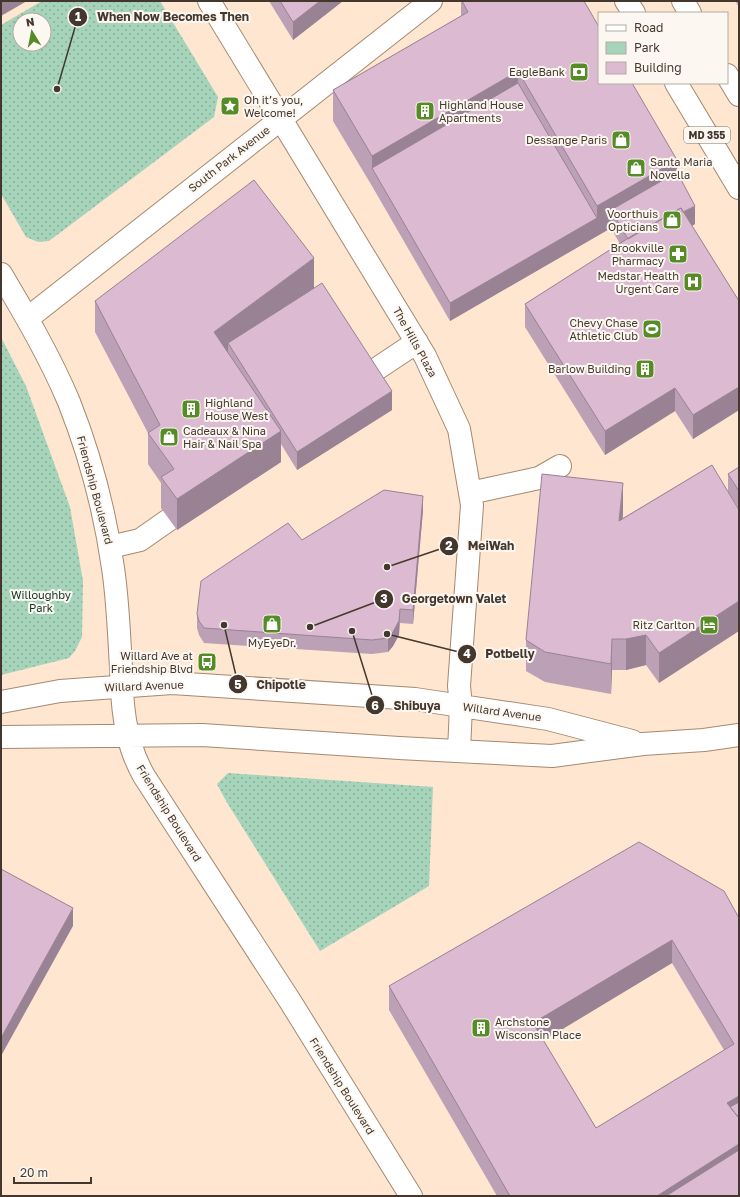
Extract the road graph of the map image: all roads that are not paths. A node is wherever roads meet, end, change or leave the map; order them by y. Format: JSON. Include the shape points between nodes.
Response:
{"nodes":[{"id":1,"x":209,"y":1,"type":"edge"},
{"id":2,"x":431,"y":1,"type":"edge"},
{"id":3,"x":626,"y":1,"type":"edge"},
{"id":4,"x":682,"y":1,"type":"edge"},
{"id":5,"x":633,"y":12,"type":"edge"},
{"id":6,"x":689,"y":12,"type":"edge"},
{"id":7,"x":728,"y":77,"type":"edge"},
{"id":8,"x":677,"y":84,"type":"edge"},
{"id":9,"x":739,"y":95,"type":"edge"},
{"id":10,"x":280,"y":119,"type":"junction"},
{"id":11,"x":739,"y":188,"type":"edge"},
{"id":12,"x":1,"y":274,"type":"edge"},
{"id":13,"x":28,"y":318,"type":"junction"},
{"id":14,"x":417,"y":342,"type":"junction"},
{"id":15,"x":369,"y":374,"type":"edge"},
{"id":16,"x":560,"y":466,"type":"dead end"},
{"id":17,"x":470,"y":493,"type":"junction"},
{"id":18,"x":170,"y":520,"type":"edge"},
{"id":19,"x":110,"y":547,"type":"junction"},
{"id":20,"x":122,"y":686,"type":"junction"},
{"id":21,"x":1,"y":702,"type":"edge"},
{"id":22,"x":461,"y":706,"type":"junction"},
{"id":23,"x":739,"y":735,"type":"edge"},
{"id":24,"x":128,"y":736,"type":"junction"},
{"id":25,"x":1,"y":737,"type":"edge"},
{"id":26,"x":643,"y":744,"type":"junction"},
{"id":27,"x":459,"y":751,"type":"junction"},
{"id":28,"x":411,"y":1196,"type":"edge"}],
"edges":[{"from":1,"to":10,"type":"street","name":"The Hills Plaza"},
{"from":2,"to":10,"type":"street","name":"South Park Avenue"},
{"from":3,"to":5,"type":"street"},
{"from":4,"to":6,"type":"street"},
{"from":7,"to":9,"type":"street"},
{"from":8,"to":11,"type":"street","number":"MD 355"},
{"from":10,"to":13,"type":"street","name":"South Park Avenue"},
{"from":10,"to":14,"type":"street","name":"The Hills Plaza"},
{"from":12,"to":13,"type":"street","name":"Friendship Boulevard"},
{"from":13,"to":19,"type":"street","name":"Friendship Boulevard","via":[[80,431]]},
{"from":14,"to":15,"type":"street"},
{"from":14,"to":17,"type":"street","name":"The Hills Plaza","via":[[459,429]]},
{"from":16,"to":17,"type":"street","via":[[539,478]]},
{"from":17,"to":22,"type":"street","name":"The Hills Plaza","via":[[472,505],[459,686]]},
{"from":18,"to":19,"type":"street","via":[[140,540]]},
{"from":19,"to":20,"type":"street","name":"Friendship Boulevard","via":[[116,593]]},
{"from":20,"to":21,"type":"street","name":"Willard Avenue","via":[[60,691]]},
{"from":20,"to":22,"type":"street","name":"Willard Avenue","via":[[172,683],[401,698]]},
{"from":20,"to":24,"type":"street","name":"Friendship Boulevard"},
{"from":22,"to":26,"type":"street","name":"Willard Avenue","via":[[548,719]]},
{"from":22,"to":27,"type":"street","name":"The Hills Plaza"},
{"from":23,"to":26,"type":"street","name":"Willard Avenue"},
{"from":24,"to":25,"type":"street","name":"Willard Avenue"},
{"from":24,"to":27,"type":"street","name":"Willard Avenue","via":[[202,735]]},
{"from":24,"to":28,"type":"street","name":"Friendship Boulevard","via":[[144,776],[290,1001]]},
{"from":26,"to":27,"type":"street","name":"Willard Avenue","via":[[552,756]]}]}
